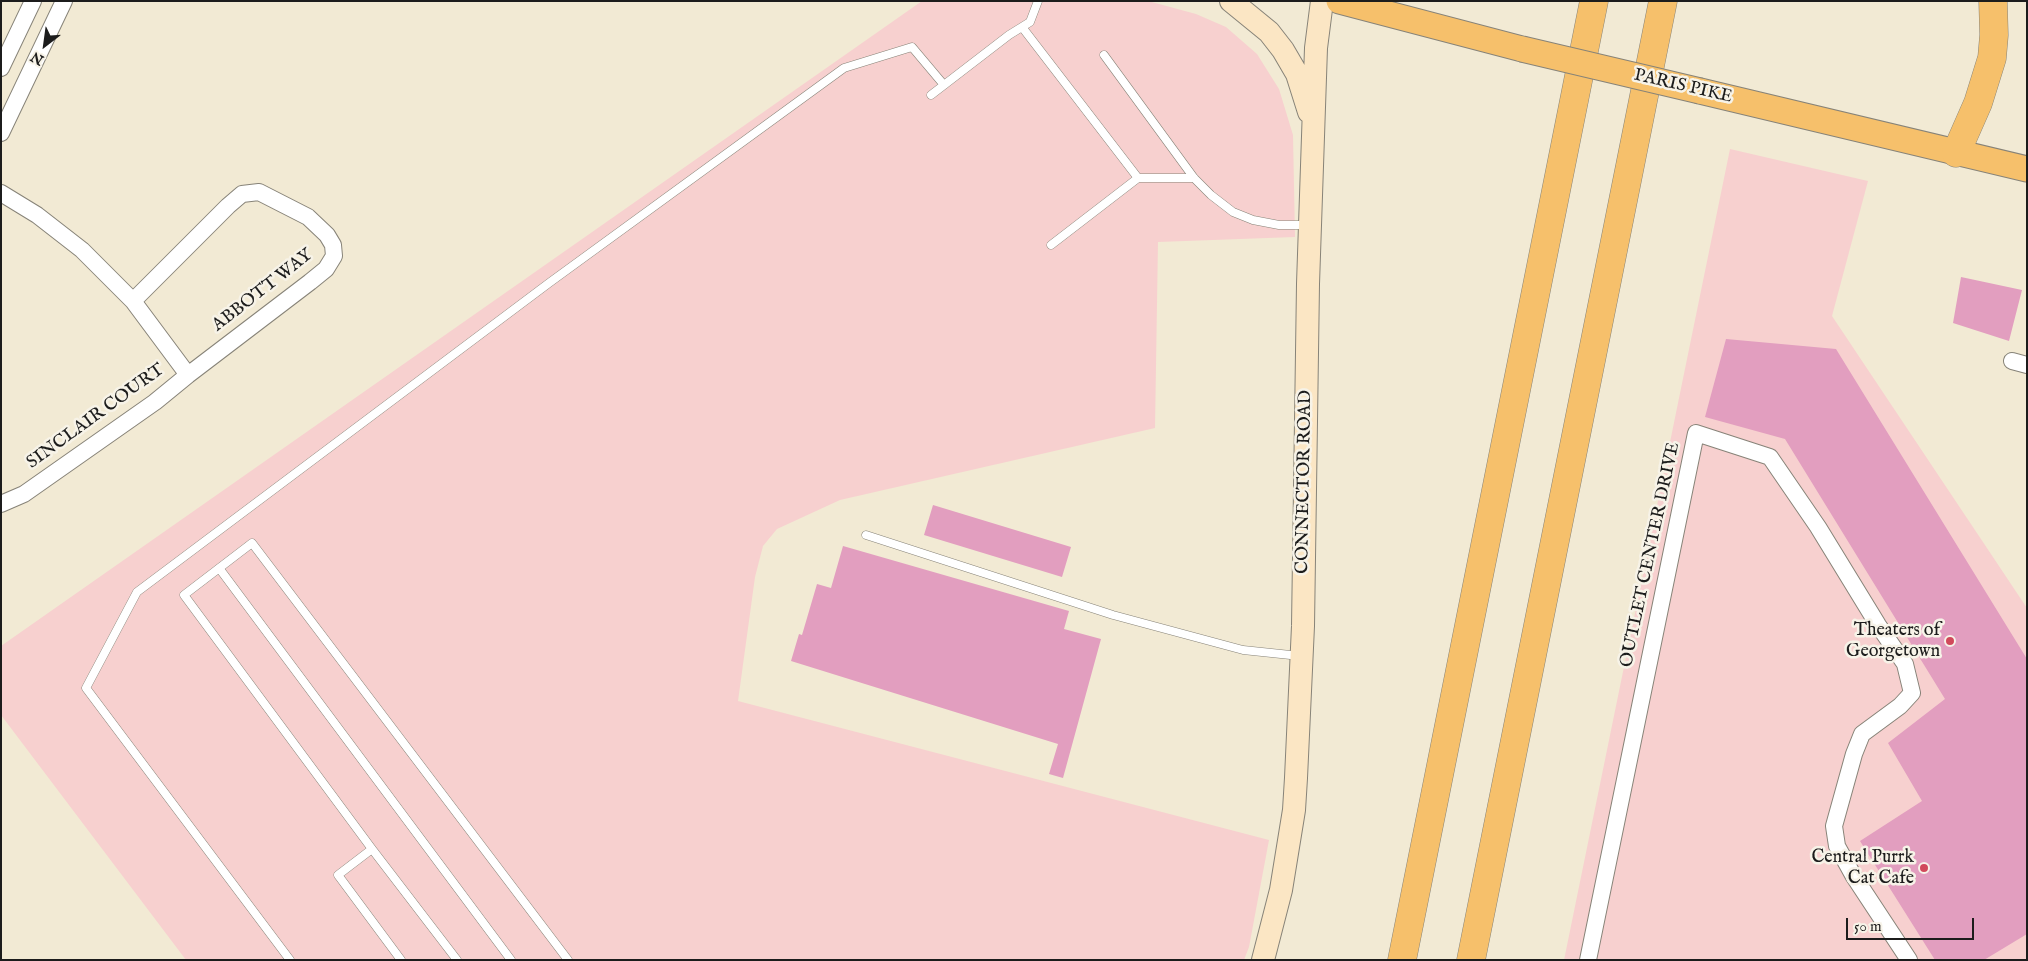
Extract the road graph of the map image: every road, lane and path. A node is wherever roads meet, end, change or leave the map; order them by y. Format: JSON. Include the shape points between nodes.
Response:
{"nodes":[{"id":1,"x":33,"y":1,"type":"edge"},
{"id":2,"x":64,"y":1,"type":"edge"},
{"id":3,"x":1038,"y":1,"type":"edge"},
{"id":4,"x":1231,"y":1,"type":"edge"},
{"id":5,"x":1322,"y":1,"type":"edge"},
{"id":6,"x":1339,"y":1,"type":"edge"},
{"id":7,"x":1594,"y":1,"type":"edge"},
{"id":8,"x":1663,"y":1,"type":"edge"},
{"id":9,"x":1993,"y":1,"type":"edge"},
{"id":10,"x":1022,"y":27,"type":"junction"},
{"id":11,"x":1104,"y":55,"type":"dead end"},
{"id":12,"x":1,"y":68,"type":"edge"},
{"id":13,"x":944,"y":85,"type":"junction"},
{"id":14,"x":931,"y":95,"type":"dead end"},
{"id":15,"x":1314,"y":129,"type":"junction"},
{"id":16,"x":1,"y":133,"type":"edge"},
{"id":17,"x":1956,"y":152,"type":"junction"},
{"id":18,"x":2027,"y":169,"type":"edge"},
{"id":19,"x":1138,"y":178,"type":"junction"},
{"id":20,"x":1194,"y":178,"type":"junction"},
{"id":21,"x":1,"y":193,"type":"edge"},
{"id":22,"x":1310,"y":225,"type":"junction"},
{"id":23,"x":1051,"y":245,"type":"dead end"},
{"id":24,"x":133,"y":301,"type":"junction"},
{"id":25,"x":188,"y":374,"type":"junction"},
{"id":26,"x":1,"y":504,"type":"edge"},
{"id":27,"x":866,"y":535,"type":"dead end"},
{"id":28,"x":219,"y":568,"type":"junction"},
{"id":29,"x":1302,"y":656,"type":"junction"},
{"id":30,"x":372,"y":849,"type":"junction"},
{"id":31,"x":290,"y":960,"type":"edge"},
{"id":32,"x":401,"y":960,"type":"edge"},
{"id":33,"x":457,"y":960,"type":"edge"},
{"id":34,"x":511,"y":960,"type":"edge"},
{"id":35,"x":568,"y":960,"type":"edge"},
{"id":36,"x":1263,"y":960,"type":"edge"},
{"id":37,"x":1402,"y":960,"type":"edge"},
{"id":38,"x":1471,"y":960,"type":"edge"},
{"id":39,"x":1588,"y":960,"type":"edge"},
{"id":40,"x":1909,"y":960,"type":"edge"}],
"edges":[{"from":1,"to":12,"type":"street"},
{"from":2,"to":16,"type":"street"},
{"from":3,"to":10,"type":"lane","via":[[1030,22]]},
{"from":4,"to":15,"type":"main road","via":[[1269,32],[1283,50],[1297,74]]},
{"from":5,"to":15,"type":"main road","name":"CONNECTOR ROAD","via":[[1316,48]]},
{"from":6,"to":17,"type":"main road","name":"PARIS PIKE","bridge":true,"via":[[1522,49]]},
{"from":7,"to":37,"type":"highway"},
{"from":8,"to":38,"type":"highway"},
{"from":9,"to":17,"type":"highway","via":[[1992,58],[1978,103]]},
{"from":10,"to":13,"type":"lane"},
{"from":10,"to":19,"type":"lane"},
{"from":11,"to":20,"type":"lane"},
{"from":13,"to":14,"type":"lane"},
{"from":13,"to":31,"type":"lane","via":[[912,47],[844,68],[533,295],[137,592],[86,688]]},
{"from":15,"to":22,"type":"main road","name":"CONNECTOR ROAD"},
{"from":17,"to":18,"type":"main road","name":"PARIS PIKE"},
{"from":19,"to":20,"type":"lane"},
{"from":19,"to":23,"type":"lane"},
{"from":20,"to":22,"type":"lane","via":[[1233,212],[1279,225]]},
{"from":21,"to":24,"type":"street","via":[[82,250]]},
{"from":22,"to":29,"type":"main road","name":"CONNECTOR ROAD"},
{"from":24,"to":25,"type":"street"},
{"from":24,"to":25,"type":"street","name":"ABBOTT WAY","via":[[242,194],[259,192],[274,198],[308,217],[327,235],[333,245],[334,256],[326,269]]},
{"from":25,"to":26,"type":"street","name":"SINCLAIR COURT","via":[[155,402],[24,494]]},
{"from":27,"to":29,"type":"lane","via":[[1113,615],[1243,650]]},
{"from":28,"to":30,"type":"lane","via":[[184,595]]},
{"from":28,"to":34,"type":"lane"},
{"from":28,"to":35,"type":"lane","via":[[252,543]]},
{"from":29,"to":36,"type":"main road","name":"CONNECTOR ROAD","via":[[1294,810],[1281,890]]},
{"from":30,"to":32,"type":"lane","via":[[338,875]]},
{"from":30,"to":33,"type":"lane"},
{"from":39,"to":40,"type":"street","name":"OUTLET CENTER DRIVE","via":[[1696,433],[1770,457],[1905,664],[1912,693],[1862,734],[1834,826],[1837,846],[1852,875]]}]}
